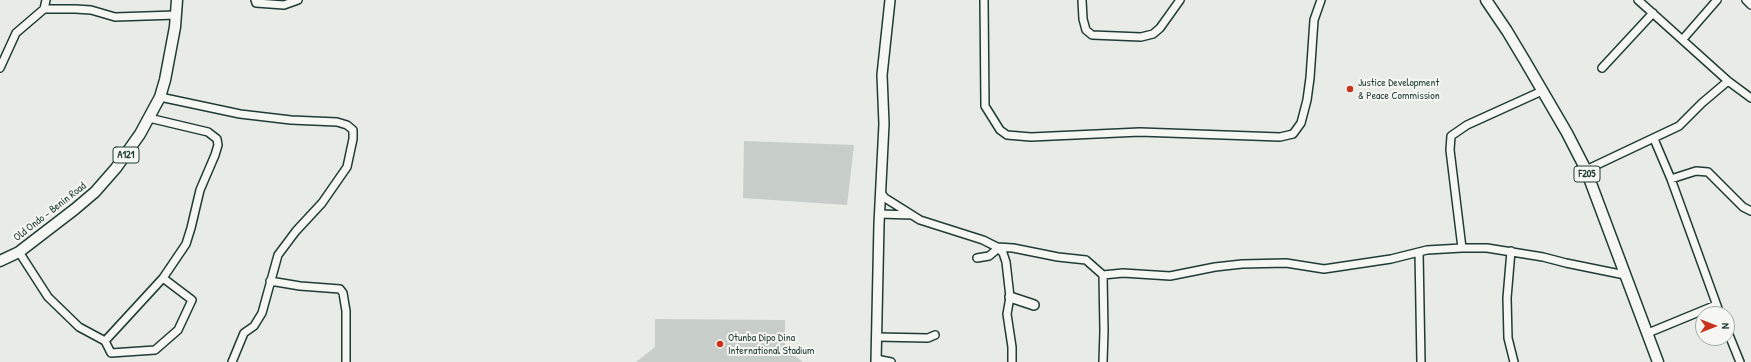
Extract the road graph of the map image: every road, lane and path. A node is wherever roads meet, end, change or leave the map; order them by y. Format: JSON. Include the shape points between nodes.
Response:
{"nodes":[{"id":1,"x":46,"y":0,"type":"edge"},
{"id":2,"x":177,"y":0,"type":"edge"},
{"id":3,"x":255,"y":0,"type":"edge"},
{"id":4,"x":298,"y":0,"type":"edge"},
{"id":5,"x":884,"y":0,"type":"edge"},
{"id":6,"x":891,"y":0,"type":"edge"},
{"id":7,"x":984,"y":0,"type":"edge"},
{"id":8,"x":1082,"y":0,"type":"edge"},
{"id":9,"x":1180,"y":0,"type":"edge"},
{"id":10,"x":1321,"y":0,"type":"edge"},
{"id":11,"x":1486,"y":0,"type":"edge"},
{"id":12,"x":1638,"y":0,"type":"edge"},
{"id":13,"x":1717,"y":0,"type":"edge"},
{"id":14,"x":1746,"y":0,"type":"edge"},
{"id":15,"x":1751,"y":5,"type":"edge"},
{"id":16,"x":44,"y":9,"type":"junction"},
{"id":17,"x":1653,"y":13,"type":"junction"},
{"id":18,"x":176,"y":15,"type":"junction"},
{"id":19,"x":1682,"y":39,"type":"junction"},
{"id":20,"x":0,"y":68,"type":"edge"},
{"id":21,"x":1602,"y":68,"type":"dead end"},
{"id":22,"x":1728,"y":81,"type":"junction"},
{"id":23,"x":1542,"y":91,"type":"junction"},
{"id":24,"x":160,"y":97,"type":"junction"},
{"id":25,"x":1751,"y":98,"type":"edge"},
{"id":26,"x":150,"y":118,"type":"junction"},
{"id":27,"x":1654,"y":139,"type":"junction"},
{"id":28,"x":1586,"y":170,"type":"junction"},
{"id":29,"x":1671,"y":179,"type":"junction"},
{"id":30,"x":881,"y":193,"type":"junction"},
{"id":31,"x":1751,"y":211,"type":"edge"},
{"id":32,"x":880,"y":214,"type":"junction"},
{"id":33,"x":912,"y":215,"type":"junction"},
{"id":34,"x":997,"y":247,"type":"junction"},
{"id":35,"x":1462,"y":248,"type":"junction"},
{"id":36,"x":19,"y":252,"type":"junction"},
{"id":37,"x":1419,"y":252,"type":"junction"},
{"id":38,"x":1511,"y":252,"type":"junction"},
{"id":39,"x":977,"y":258,"type":"dead end"},
{"id":40,"x":0,"y":262,"type":"edge"},
{"id":41,"x":1103,"y":275,"type":"junction"},
{"id":42,"x":1625,"y":275,"type":"junction"},
{"id":43,"x":163,"y":278,"type":"junction"},
{"id":44,"x":270,"y":281,"type":"junction"},
{"id":45,"x":1010,"y":297,"type":"junction"},
{"id":46,"x":1034,"y":305,"type":"dead end"},
{"id":47,"x":1716,"y":305,"type":"joint"},
{"id":48,"x":1648,"y":333,"type":"junction"},
{"id":49,"x":935,"y":335,"type":"dead end"},
{"id":50,"x":876,"y":337,"type":"junction"},
{"id":51,"x":105,"y":341,"type":"junction"},
{"id":52,"x":1734,"y":346,"type":"edge"},
{"id":53,"x":876,"y":360,"type":"edge"},
{"id":54,"x":232,"y":362,"type":"edge"},
{"id":55,"x":346,"y":362,"type":"edge"},
{"id":56,"x":891,"y":362,"type":"edge"},
{"id":57,"x":1012,"y":362,"type":"edge"},
{"id":58,"x":1102,"y":362,"type":"edge"},
{"id":59,"x":1421,"y":362,"type":"edge"},
{"id":60,"x":1514,"y":362,"type":"edge"},
{"id":61,"x":1658,"y":362,"type":"edge"},
{"id":62,"x":1740,"y":362,"type":"edge"}],
"edges":[{"from":1,"to":16,"type":"street"},
{"from":2,"to":18,"type":"main road","name":"Old Ondo - Benin Road","number":"A121"},
{"from":3,"to":4,"type":"street","via":[[256,3],[284,5]]},
{"from":5,"to":6,"type":"street"},
{"from":6,"to":30,"type":"street","via":[[882,75],[884,124]]},
{"from":7,"to":10,"type":"street","via":[[985,106],[1000,130],[1007,135],[1031,137],[1140,132],[1280,137],[1293,134],[1301,123],[1307,100],[1314,20]]},
{"from":8,"to":9,"type":"street","via":[[1086,30],[1092,35],[1141,37],[1160,28]]},
{"from":11,"to":23,"type":"main road","number":"F205"},
{"from":12,"to":17,"type":"street"},
{"from":13,"to":19,"type":"street"},
{"from":14,"to":15,"type":"street"},
{"from":16,"to":18,"type":"street","via":[[91,10],[115,17]]},
{"from":16,"to":20,"type":"street","via":[[16,33]]},
{"from":17,"to":19,"type":"street"},
{"from":17,"to":21,"type":"street"},
{"from":18,"to":24,"type":"main road","name":"Old Ondo - Benin Road","number":"A121"},
{"from":19,"to":22,"type":"street"},
{"from":22,"to":25,"type":"street"},
{"from":22,"to":27,"type":"street","via":[[1679,126]]},
{"from":23,"to":28,"type":"main road","number":"F205"},
{"from":23,"to":35,"type":"street","via":[[1467,125],[1451,136],[1450,150]]},
{"from":24,"to":26,"type":"main road","name":"Old Ondo - Benin Road","number":"A121"},
{"from":24,"to":44,"type":"street","via":[[240,114],[337,122],[353,130],[347,167],[322,203],[278,255]]},
{"from":26,"to":36,"type":"main road","name":"Old Ondo - Benin Road","number":"A121","via":[[105,181],[75,209]]},
{"from":26,"to":43,"type":"street","via":[[208,132],[217,139],[218,145],[200,190],[186,244]]},
{"from":27,"to":28,"type":"street"},
{"from":27,"to":29,"type":"street"},
{"from":28,"to":42,"type":"main road","number":"F205"},
{"from":29,"to":31,"type":"street","via":[[1696,172],[1708,172],[1743,207]]},
{"from":29,"to":47,"type":"street"},
{"from":30,"to":32,"type":"street"},
{"from":30,"to":33,"type":"street"},
{"from":32,"to":33,"type":"street"},
{"from":32,"to":50,"type":"street"},
{"from":33,"to":34,"type":"street"},
{"from":34,"to":39,"type":"street","via":[[989,256]]},
{"from":34,"to":41,"type":"street","via":[[1086,260]]},
{"from":34,"to":45,"type":"street","via":[[1006,262]]},
{"from":35,"to":37,"type":"street"},
{"from":35,"to":38,"type":"street","via":[[1487,248]]},
{"from":36,"to":40,"type":"main road","name":"Old Ondo - Benin Road","number":"A121"},
{"from":36,"to":51,"type":"street","via":[[48,297],[79,327]]},
{"from":37,"to":41,"type":"street","via":[[1324,269],[1286,263],[1249,264],[1215,267],[1170,276],[1123,273]]},
{"from":37,"to":59,"type":"street"},
{"from":38,"to":42,"type":"street"},
{"from":38,"to":60,"type":"street","via":[[1507,304],[1508,338]]},
{"from":41,"to":58,"type":"street"},
{"from":42,"to":48,"type":"main road","number":"F205"},
{"from":43,"to":51,"type":"street"},
{"from":43,"to":51,"type":"street","via":[[192,300],[178,330],[155,350],[110,353]]},
{"from":44,"to":54,"type":"street","via":[[262,313],[254,326],[244,333]]},
{"from":44,"to":55,"type":"street","via":[[340,289],[343,292],[346,311]]},
{"from":45,"to":46,"type":"street"},
{"from":45,"to":57,"type":"street","via":[[1007,314]]},
{"from":47,"to":48,"type":"street"},
{"from":48,"to":61,"type":"main road","number":"F205"},
{"from":49,"to":50,"type":"street","via":[[928,338]]},
{"from":50,"to":53,"type":"street"},
{"from":52,"to":62,"type":"street"},
{"from":53,"to":56,"type":"street"}]}
